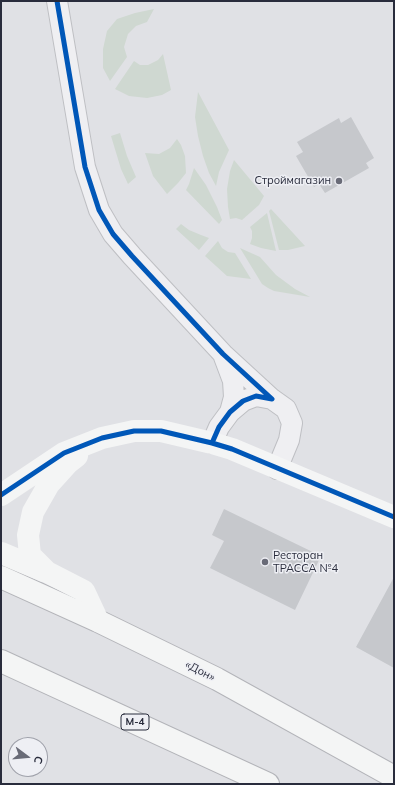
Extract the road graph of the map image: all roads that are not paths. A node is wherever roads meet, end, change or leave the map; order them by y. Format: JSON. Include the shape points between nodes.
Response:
{"nodes":[{"id":1,"x":57,"y":1,"type":"edge"},
{"id":2,"x":223,"y":354,"type":"junction"},
{"id":3,"x":272,"y":399,"type":"junction"},
{"id":4,"x":230,"y":412,"type":"junction"},
{"id":5,"x":102,"y":438,"type":"junction"},
{"id":6,"x":212,"y":443,"type":"junction"},
{"id":7,"x":277,"y":469,"type":"junction"},
{"id":8,"x":1,"y":495,"type":"edge"},
{"id":9,"x":394,"y":517,"type":"edge"},
{"id":10,"x":1,"y":553,"type":"edge"},
{"id":11,"x":47,"y":572,"type":"junction"},
{"id":12,"x":1,"y":577,"type":"edge"},
{"id":13,"x":98,"y":620,"type":"junction"},
{"id":14,"x":1,"y":661,"type":"edge"},
{"id":15,"x":394,"y":777,"type":"edge"},
{"id":16,"x":268,"y":784,"type":"edge"}],
"edges":[{"from":1,"to":2,"type":"street","via":[[85,167],[99,210],[113,234]]},
{"from":2,"to":3,"type":"street"},
{"from":2,"to":4,"type":"street","via":[[233,381],[234,397]]},
{"from":3,"to":4,"type":"street","via":[[256,396],[243,401]]},
{"from":3,"to":7,"type":"street","via":[[286,409],[292,423],[289,440]]},
{"from":4,"to":6,"type":"street"},
{"from":5,"to":6,"type":"main road","via":[[134,431],[161,431]]},
{"from":5,"to":8,"type":"main road","via":[[64,453]]},
{"from":5,"to":11,"type":"main road","via":[[68,464],[49,484],[33,512],[28,535],[30,555]]},
{"from":6,"to":7,"type":"main road"},
{"from":7,"to":9,"type":"main road"},
{"from":10,"to":11,"type":"main road"},
{"from":11,"to":13,"type":"main road","via":[[84,591]]},
{"from":12,"to":13,"type":"main road","name":"«Дон»"},
{"from":13,"to":15,"type":"main road","name":"«Дон»","via":[[217,679]]},
{"from":14,"to":16,"type":"main road","number":"М-4"}]}
